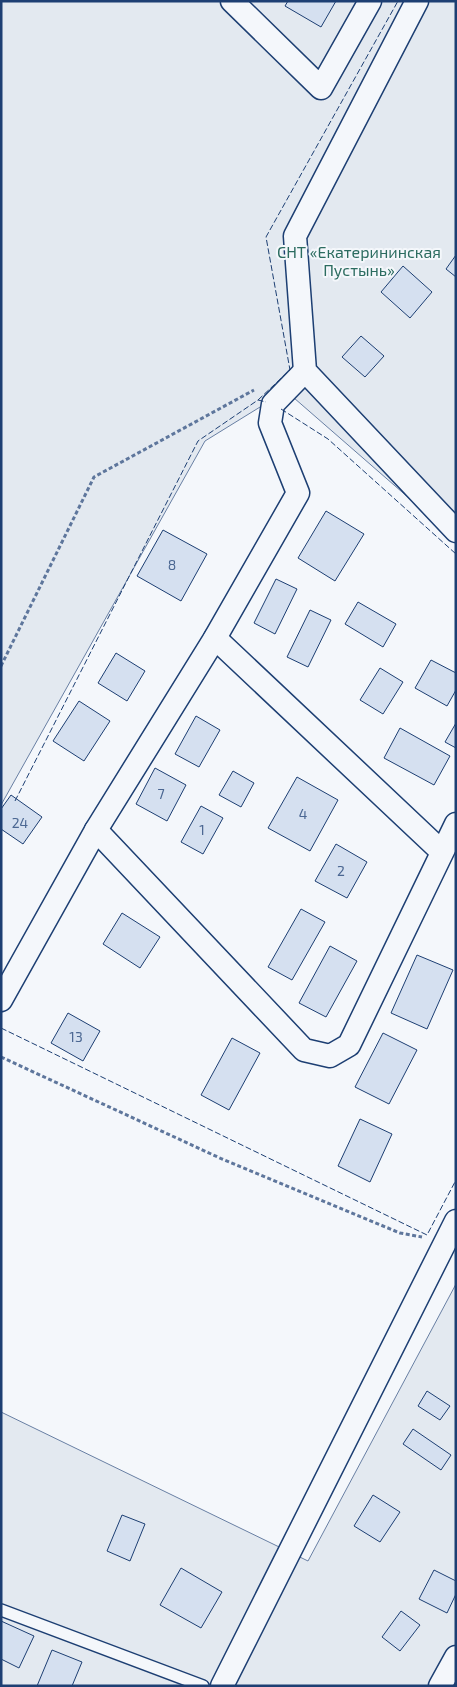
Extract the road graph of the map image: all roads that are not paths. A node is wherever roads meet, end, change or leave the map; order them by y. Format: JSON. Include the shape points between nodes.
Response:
{"nodes":[{"id":1,"x":232,"y":1,"type":"edge"},
{"id":2,"x":370,"y":1,"type":"edge"},
{"id":3,"x":417,"y":1,"type":"edge"},
{"id":4,"x":305,"y":371,"type":"junction"},
{"id":5,"x":456,"y":531,"type":"edge"},
{"id":6,"x":215,"y":638,"type":"junction"},
{"id":7,"x":456,"y":824,"type":"edge"},
{"id":8,"x":96,"y":830,"type":"junction"},
{"id":9,"x":441,"y":851,"type":"junction"},
{"id":10,"x":1,"y":1000,"type":"edge"},
{"id":11,"x":453,"y":1226,"type":"edge"},
{"id":12,"x":1,"y":1610,"type":"edge"},
{"id":13,"x":456,"y":1657,"type":"edge"},
{"id":14,"x":203,"y":1686,"type":"edge"},
{"id":15,"x":222,"y":1686,"type":"edge"},
{"id":16,"x":440,"y":1686,"type":"edge"}],
"edges":[{"from":1,"to":2,"type":"street","via":[[321,88]]},
{"from":3,"to":4,"type":"street","via":[[295,236]]},
{"from":4,"to":5,"type":"street"},
{"from":4,"to":6,"type":"street","via":[[273,404],[270,423],[298,494]]},
{"from":6,"to":8,"type":"street"},
{"from":6,"to":9,"type":"street"},
{"from":7,"to":9,"type":"street"},
{"from":8,"to":9,"type":"street","via":[[304,1050],[330,1056],[349,1045]]},
{"from":8,"to":10,"type":"street"},
{"from":11,"to":15,"type":"street"},
{"from":12,"to":14,"type":"lane"},
{"from":13,"to":16,"type":"street"}]}
